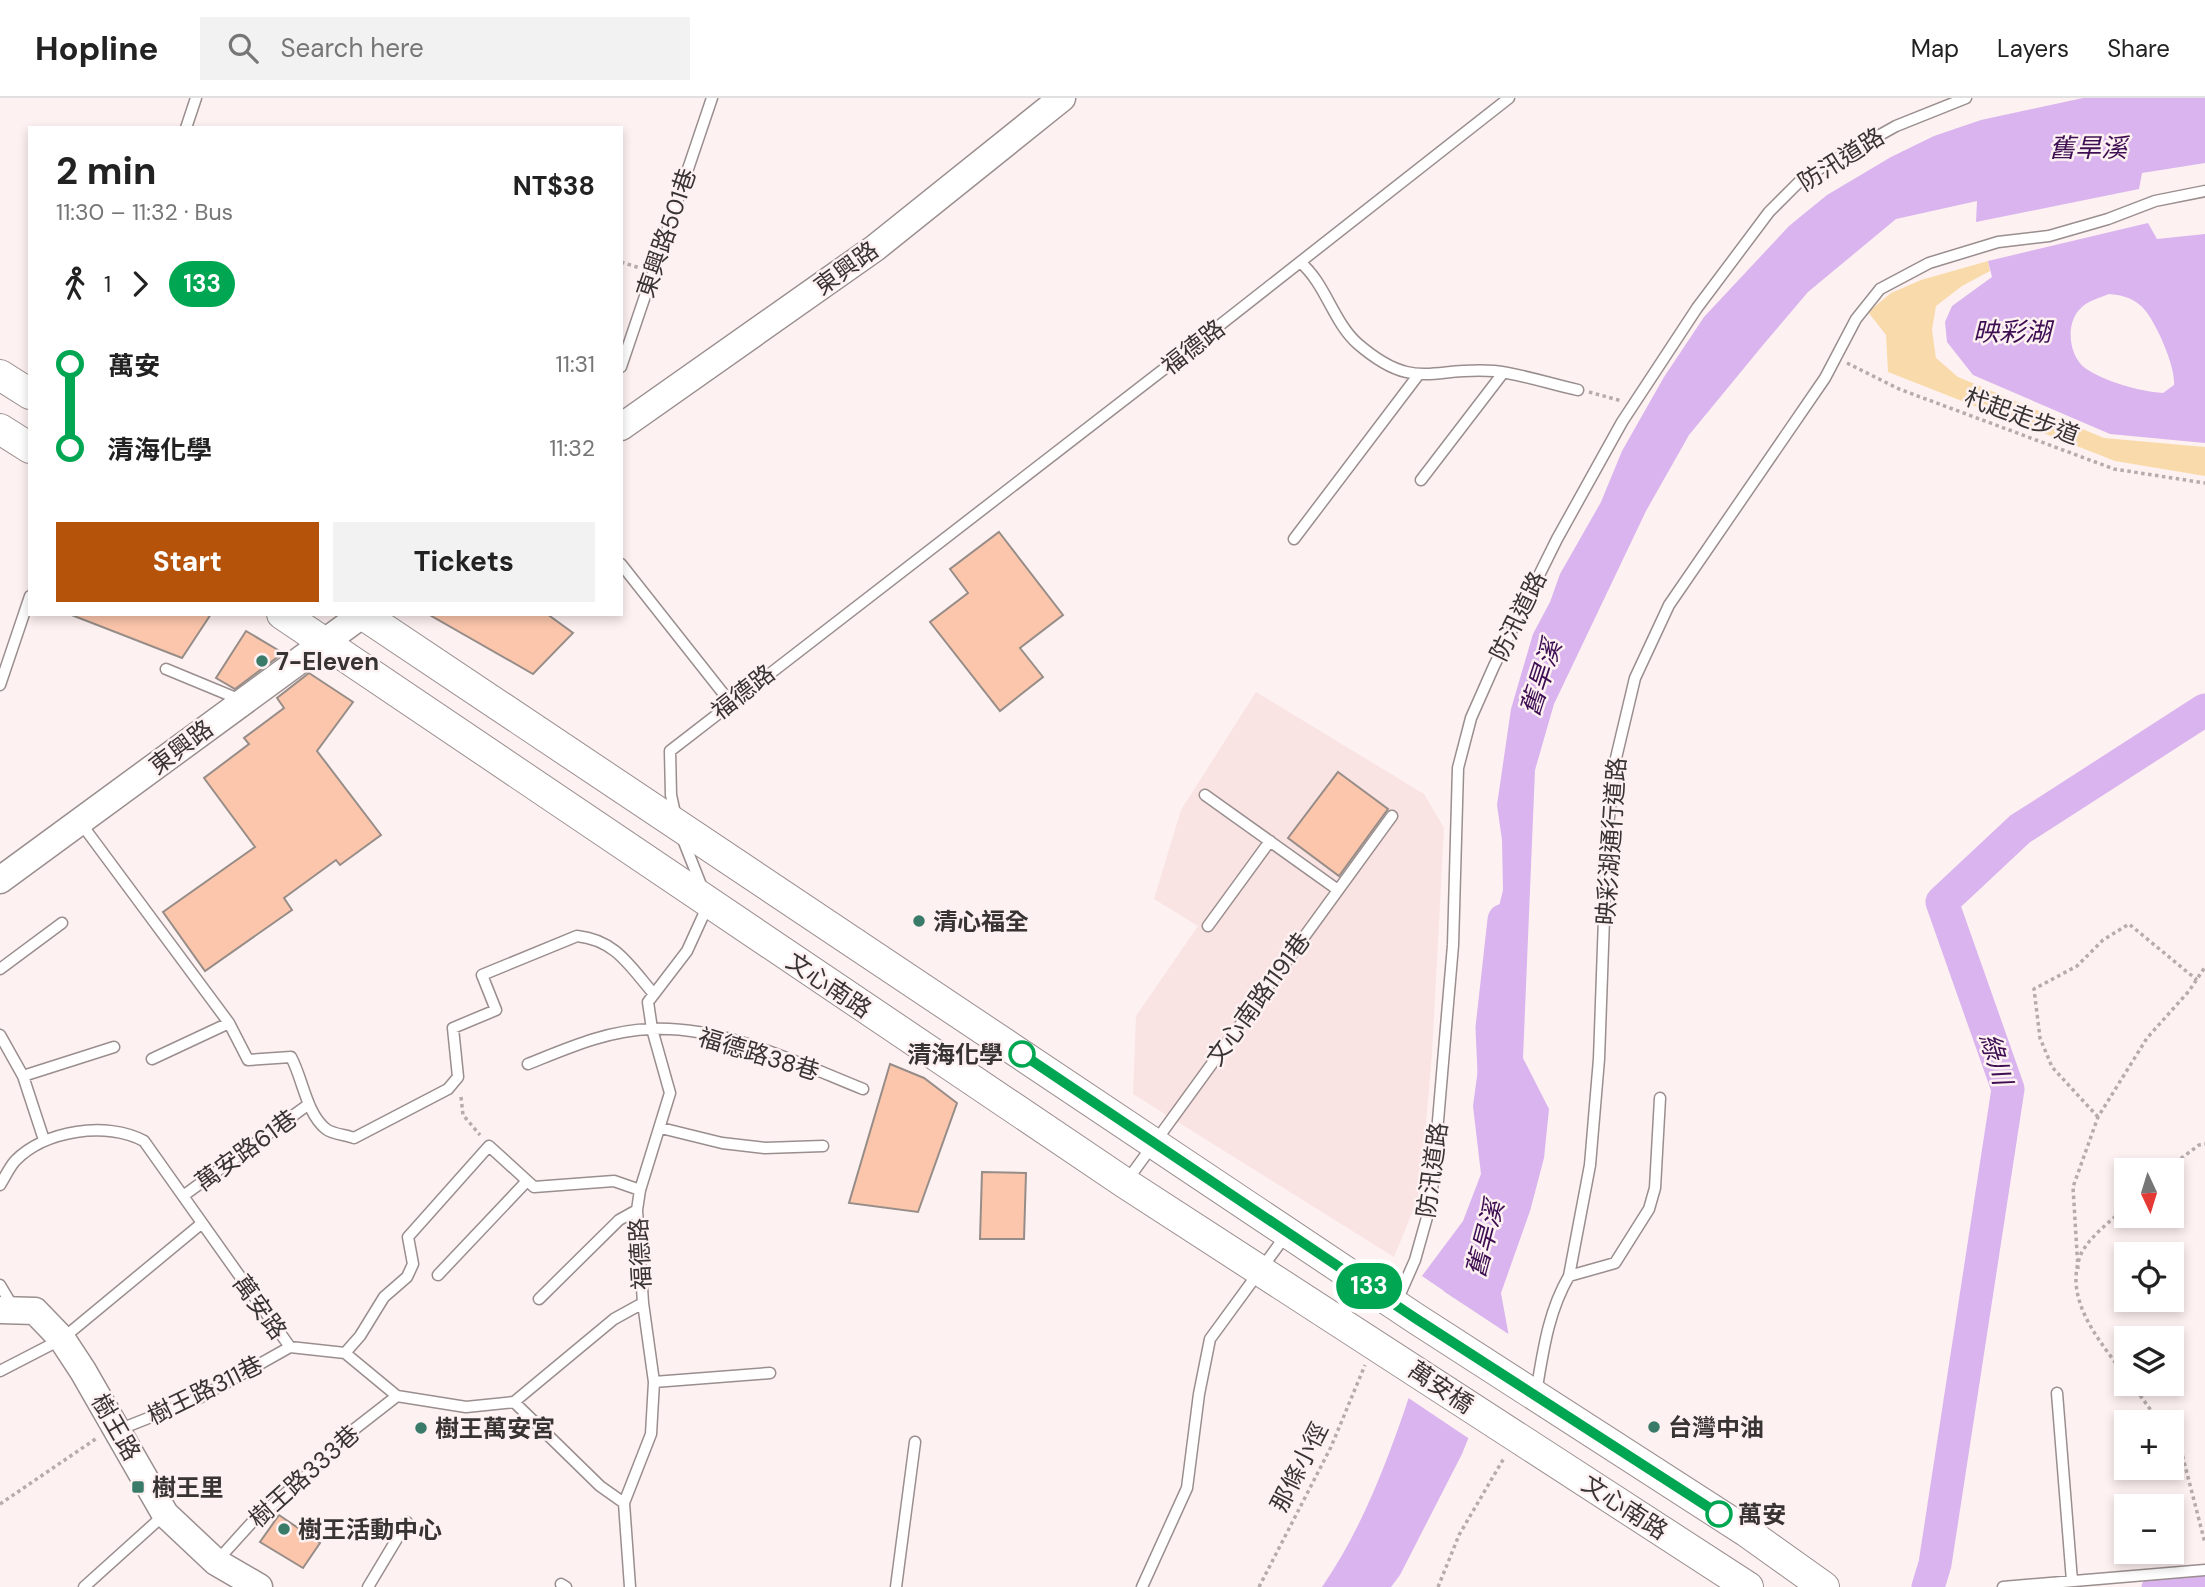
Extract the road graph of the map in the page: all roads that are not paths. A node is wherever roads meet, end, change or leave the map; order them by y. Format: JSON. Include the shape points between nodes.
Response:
{"nodes":[{"id":1,"x":196,"y":98,"type":"edge"},
{"id":2,"x":712,"y":98,"type":"edge"},
{"id":3,"x":1062,"y":98,"type":"edge"},
{"id":4,"x":1509,"y":98,"type":"edge"},
{"id":5,"x":1966,"y":98,"type":"edge"},
{"id":6,"x":187,"y":126,"type":"edge"},
{"id":7,"x":2205,"y":191,"type":"edge"},
{"id":8,"x":1300,"y":262,"type":"junction"},
{"id":9,"x":623,"y":361,"type":"edge"},
{"id":10,"x":1503,"y":373,"type":"junction"},
{"id":11,"x":0,"y":374,"type":"edge"},
{"id":12,"x":1419,"y":374,"type":"junction"},
{"id":13,"x":1578,"y":390,"type":"road end"},
{"id":14,"x":28,"y":393,"type":"edge"},
{"id":15,"x":623,"y":427,"type":"edge"},
{"id":16,"x":0,"y":429,"type":"edge"},
{"id":17,"x":28,"y":447,"type":"edge"},
{"id":18,"x":1421,"y":480,"type":"dead end"},
{"id":19,"x":1294,"y":539,"type":"dead end"},
{"id":20,"x":623,"y":567,"type":"edge"},
{"id":21,"x":28,"y":602,"type":"edge"},
{"id":22,"x":285,"y":616,"type":"edge"},
{"id":23,"x":360,"y":616,"type":"edge"},
{"id":24,"x":366,"y":616,"type":"edge"},
{"id":25,"x":323,"y":642,"type":"junction"},
{"id":26,"x":166,"y":668,"type":"dead end"},
{"id":27,"x":0,"y":685,"type":"edge"},
{"id":28,"x":243,"y":701,"type":"junction"},
{"id":29,"x":730,"y":702,"type":"junction"},
{"id":30,"x":1205,"y":794,"type":"dead end"},
{"id":31,"x":1392,"y":816,"type":"dead end"},
{"id":32,"x":80,"y":822,"type":"junction"},
{"id":33,"x":679,"y":828,"type":"junction"},
{"id":34,"x":1270,"y":841,"type":"junction"},
{"id":35,"x":0,"y":880,"type":"edge"},
{"id":36,"x":1338,"y":890,"type":"junction"},
{"id":37,"x":709,"y":905,"type":"junction"},
{"id":38,"x":62,"y":923,"type":"dead end"},
{"id":39,"x":1208,"y":926,"type":"dead end"},
{"id":40,"x":0,"y":969,"type":"edge"},
{"id":41,"x":653,"y":993,"type":"junction"},
{"id":42,"x":229,"y":1023,"type":"junction"},
{"id":43,"x":652,"y":1029,"type":"junction"},
{"id":44,"x":0,"y":1035,"type":"edge"},
{"id":45,"x":114,"y":1048,"type":"dead end"},
{"id":46,"x":152,"y":1059,"type":"dead end"},
{"id":47,"x":528,"y":1064,"type":"dead end"},
{"id":48,"x":23,"y":1076,"type":"junction"},
{"id":49,"x":863,"y":1089,"type":"dead end"},
{"id":50,"x":1660,"y":1098,"type":"dead end"},
{"id":51,"x":309,"y":1104,"type":"junction"},
{"id":52,"x":661,"y":1128,"type":"junction"},
{"id":53,"x":44,"y":1140,"type":"junction"},
{"id":54,"x":1155,"y":1143,"type":"junction"},
{"id":55,"x":823,"y":1146,"type":"dead end"},
{"id":56,"x":526,"y":1182,"type":"junction"},
{"id":57,"x":1125,"y":1183,"type":"junction"},
{"id":58,"x":0,"y":1185,"type":"edge"},
{"id":59,"x":640,"y":1190,"type":"junction"},
{"id":60,"x":183,"y":1196,"type":"junction"},
{"id":61,"x":637,"y":1210,"type":"junction"},
{"id":62,"x":201,"y":1224,"type":"junction"},
{"id":63,"x":1287,"y":1232,"type":"junction"},
{"id":64,"x":1261,"y":1271,"type":"junction"},
{"id":65,"x":438,"y":1275,"type":"dead end"},
{"id":66,"x":1569,"y":1276,"type":"junction"},
{"id":67,"x":0,"y":1285,"type":"edge"},
{"id":68,"x":539,"y":1299,"type":"dead end"},
{"id":69,"x":643,"y":1303,"type":"junction"},
{"id":70,"x":7,"y":1309,"type":"edge"},
{"id":71,"x":1406,"y":1311,"type":"junction"},
{"id":72,"x":62,"y":1339,"type":"junction"},
{"id":73,"x":290,"y":1347,"type":"junction"},
{"id":74,"x":345,"y":1353,"type":"junction"},
{"id":75,"x":1374,"y":1354,"type":"joint"},
{"id":76,"x":0,"y":1371,"type":"edge"},
{"id":77,"x":770,"y":1373,"type":"dead end"},
{"id":78,"x":654,"y":1382,"type":"junction"},
{"id":79,"x":1532,"y":1393,"type":"junction"},
{"id":80,"x":2057,"y":1393,"type":"dead end"},
{"id":81,"x":397,"y":1396,"type":"junction"},
{"id":82,"x":514,"y":1402,"type":"junction"},
{"id":83,"x":118,"y":1430,"type":"junction"},
{"id":84,"x":1504,"y":1440,"type":"joint"},
{"id":85,"x":915,"y":1442,"type":"dead end"},
{"id":86,"x":624,"y":1503,"type":"junction"},
{"id":87,"x":165,"y":1514,"type":"junction"},
{"id":88,"x":407,"y":1522,"type":"dead end"},
{"id":89,"x":216,"y":1562,"type":"junction"},
{"id":90,"x":2205,"y":1570,"type":"edge"},
{"id":91,"x":2072,"y":1581,"type":"junction"},
{"id":92,"x":84,"y":1587,"type":"edge"},
{"id":93,"x":259,"y":1587,"type":"edge"},
{"id":94,"x":368,"y":1587,"type":"edge"},
{"id":95,"x":629,"y":1587,"type":"edge"},
{"id":96,"x":896,"y":1587,"type":"edge"},
{"id":97,"x":1142,"y":1587,"type":"edge"},
{"id":98,"x":1748,"y":1587,"type":"edge"},
{"id":99,"x":1824,"y":1587,"type":"edge"},
{"id":100,"x":2003,"y":1587,"type":"edge"}],
"edges":[{"from":1,"to":6,"type":"lane"},
{"from":2,"to":9,"type":"lane","name":"東興路501巷"},
{"from":3,"to":15,"type":"street","name":"東興路","via":[[875,248]]},
{"from":4,"to":8,"type":"lane","name":"福德路"},
{"from":5,"to":71,"type":"lane","name":"防汛道路","via":[[1896,126],[1803,178],[1769,212],[1634,404],[1557,539],[1471,718],[1458,768],[1453,945],[1431,1203]]},
{"from":7,"to":66,"type":"lane","name":"映彩湖通行道路","via":[[2155,201],[2049,236],[1998,242],[1929,263],[1880,289],[1856,319],[1825,378],[1669,605],[1635,678],[1616,758],[1607,834],[1599,1059],[1590,1165]]},
{"from":8,"to":12,"type":"lane","via":[[1315,275],[1357,343],[1401,373]]},
{"from":8,"to":29,"type":"lane","name":"福德路"},
{"from":10,"to":12,"type":"lane"},
{"from":10,"to":13,"type":"lane"},
{"from":10,"to":18,"type":"lane"},
{"from":11,"to":14,"type":"main road"},
{"from":12,"to":19,"type":"lane"},
{"from":16,"to":17,"type":"main road"},
{"from":20,"to":29,"type":"lane"},
{"from":21,"to":27,"type":"lane"},
{"from":22,"to":25,"type":"main road","name":"文心南路"},
{"from":23,"to":25,"type":"street","name":"東興路"},
{"from":24,"to":33,"type":"main road","name":"文心南路"},
{"from":25,"to":28,"type":"street","name":"東興路"},
{"from":25,"to":37,"type":"main road","name":"文心南路"},
{"from":26,"to":28,"type":"lane"},
{"from":28,"to":32,"type":"street","name":"東興路"},
{"from":29,"to":33,"type":"lane","name":"福德路","via":[[670,751],[671,795]]},
{"from":30,"to":34,"type":"lane"},
{"from":31,"to":36,"type":"lane","name":"文心南路1191巷"},
{"from":32,"to":35,"type":"street","name":"東興路"},
{"from":32,"to":42,"type":"lane"},
{"from":33,"to":37,"type":"lane","name":"福德路"},
{"from":33,"to":54,"type":"main road","name":"文心南路"},
{"from":34,"to":36,"type":"lane"},
{"from":34,"to":39,"type":"lane"},
{"from":36,"to":54,"type":"lane","name":"文心南路1191巷"},
{"from":37,"to":41,"type":"lane","via":[[687,951]]},
{"from":37,"to":57,"type":"main road","name":"文心南路"},
{"from":38,"to":40,"type":"lane"},
{"from":41,"to":43,"type":"lane","name":"福德路","via":[[648,1002]]},
{"from":41,"to":51,"type":"lane","via":[[612,946],[593,937],[576,936],[482,975],[496,1010],[453,1028],[458,1077],[448,1089],[354,1138],[327,1130]]},
{"from":42,"to":46,"type":"lane"},
{"from":42,"to":51,"type":"lane","via":[[248,1060],[291,1057]]},
{"from":43,"to":47,"type":"lane","name":"福德路38巷","via":[[590,1039]]},
{"from":43,"to":49,"type":"lane","name":"福德路38巷","via":[[717,1036]]},
{"from":43,"to":52,"type":"lane","name":"福德路","via":[[670,1093]]},
{"from":44,"to":48,"type":"lane"},
{"from":45,"to":48,"type":"lane"},
{"from":48,"to":53,"type":"lane"},
{"from":50,"to":66,"type":"lane","via":[[1655,1188],[1649,1209],[1615,1263]]},
{"from":51,"to":60,"type":"lane","name":"萬安路61巷"},
{"from":52,"to":55,"type":"lane","via":[[765,1149]]},
{"from":52,"to":59,"type":"lane","name":"福德路"},
{"from":53,"to":58,"type":"lane","name":"萬安路","via":[[15,1161]]},
{"from":53,"to":60,"type":"lane","name":"萬安路","via":[[104,1129],[128,1133],[144,1141]]},
{"from":54,"to":57,"type":"lane","name":"文心南路1191巷"},
{"from":54,"to":63,"type":"main road","name":"文心南路"},
{"from":56,"to":59,"type":"lane","via":[[534,1187],[614,1181]]},
{"from":56,"to":65,"type":"lane"},
{"from":56,"to":74,"type":"lane","via":[[489,1146],[408,1237],[413,1264],[407,1278],[384,1297]]},
{"from":57,"to":64,"type":"main road","name":"文心南路"},
{"from":59,"to":61,"type":"lane","name":"福德路"},
{"from":60,"to":62,"type":"lane","name":"萬安路"},
{"from":61,"to":68,"type":"lane","via":[[619,1220]]},
{"from":61,"to":69,"type":"lane","name":"福德路"},
{"from":62,"to":72,"type":"lane"},
{"from":62,"to":73,"type":"lane","name":"萬安路"},
{"from":63,"to":64,"type":"lane"},
{"from":63,"to":71,"type":"main road","name":"文心南路"},
{"from":64,"to":75,"type":"main road","name":"文心南路"},
{"from":64,"to":97,"type":"lane","via":[[1210,1339],[1186,1488]]},
{"from":66,"to":79,"type":"lane","name":"映彩湖通行道路","via":[[1557,1296]]},
{"from":67,"to":70,"type":"lane"},
{"from":69,"to":78,"type":"lane","name":"福德路"},
{"from":69,"to":82,"type":"lane","via":[[614,1319]]},
{"from":70,"to":72,"type":"street","name":"樹王路","via":[[35,1311]]},
{"from":71,"to":79,"type":"main road","name":"萬安橋"},
{"from":72,"to":76,"type":"lane"},
{"from":72,"to":83,"type":"street","name":"樹王路"},
{"from":73,"to":74,"type":"lane","name":"萬安路"},
{"from":73,"to":83,"type":"lane","name":"樹王路311巷","via":[[199,1398]]},
{"from":74,"to":81,"type":"lane"},
{"from":75,"to":84,"type":"main road","name":"萬安橋"},
{"from":77,"to":78,"type":"lane"},
{"from":78,"to":86,"type":"lane","name":"福德路","via":[[651,1434]]},
{"from":79,"to":99,"type":"main road","name":"文心南路"},
{"from":80,"to":91,"type":"lane"},
{"from":81,"to":82,"type":"lane","via":[[466,1408]]},
{"from":81,"to":89,"type":"lane","name":"樹王路333巷","via":[[254,1520]]},
{"from":82,"to":86,"type":"lane","via":[[600,1486]]},
{"from":83,"to":87,"type":"street","name":"樹王路"},
{"from":84,"to":98,"type":"main road","name":"文心南路"},
{"from":85,"to":96,"type":"lane"},
{"from":86,"to":95,"type":"lane","name":"福德路"},
{"from":87,"to":89,"type":"street","name":"樹王路"},
{"from":87,"to":92,"type":"lane"},
{"from":88,"to":94,"type":"lane"},
{"from":89,"to":93,"type":"street","name":"樹王路"},
{"from":90,"to":91,"type":"lane"},
{"from":91,"to":100,"type":"lane"}]}
